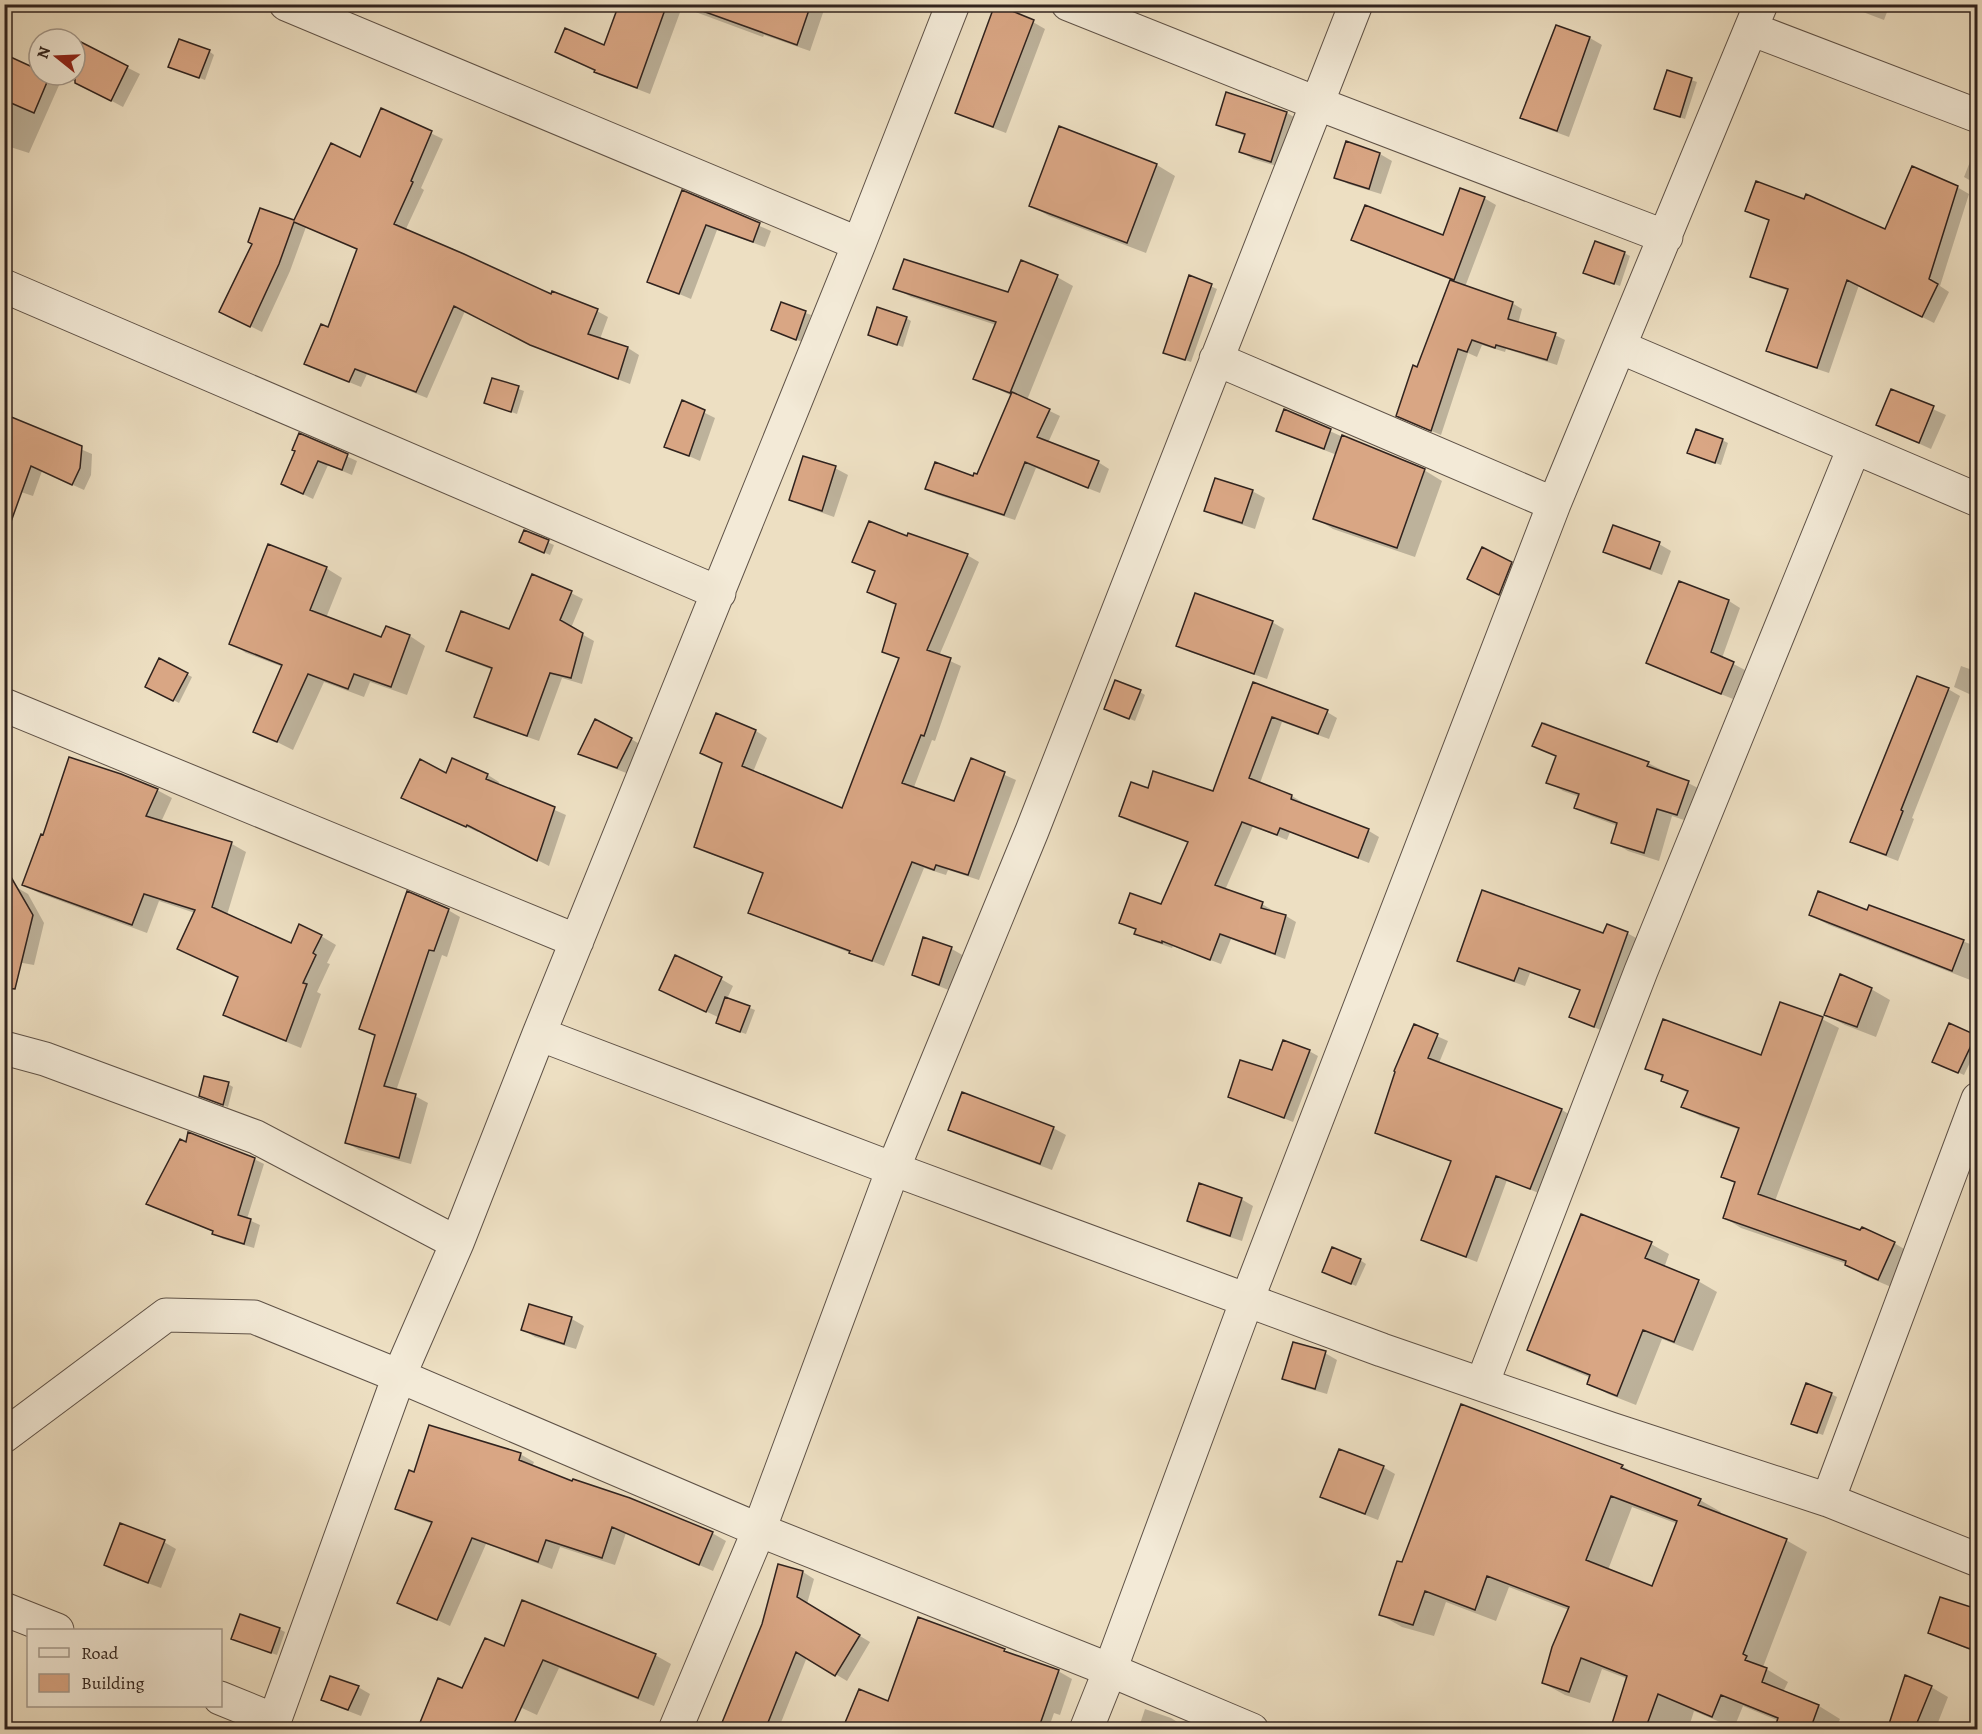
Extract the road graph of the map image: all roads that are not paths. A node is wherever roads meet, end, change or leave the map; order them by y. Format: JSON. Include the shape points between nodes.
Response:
{"nodes":[{"id":1,"x":286,"y":4,"type":"edge"},
{"id":2,"x":953,"y":4,"type":"edge"},
{"id":3,"x":1068,"y":4,"type":"edge"},
{"id":4,"x":1356,"y":4,"type":"edge"},
{"id":5,"x":1756,"y":17,"type":"edge"},
{"id":6,"x":1317,"y":103,"type":"junction"},
{"id":7,"x":1977,"y":116,"type":"edge"},
{"id":8,"x":1666,"y":237,"type":"junction"},
{"id":9,"x":860,"y":244,"type":"junction"},
{"id":10,"x":4,"y":286,"type":"edge"},
{"id":11,"x":1620,"y":348,"type":"junction"},
{"id":12,"x":1216,"y":359,"type":"junction"},
{"id":13,"x":1854,"y":448,"type":"junction"},
{"id":14,"x":1977,"y":500,"type":"edge"},
{"id":15,"x":1554,"y":504,"type":"junction"},
{"id":16,"x":719,"y":593,"type":"junction"},
{"id":17,"x":4,"y":705,"type":"edge"},
{"id":18,"x":577,"y":941,"type":"junction"},
{"id":19,"x":539,"y":1034,"type":"junction"},
{"id":20,"x":4,"y":1048,"type":"edge"},
{"id":21,"x":1977,"y":1099,"type":"edge"},
{"id":22,"x":893,"y":1169,"type":"junction"},
{"id":23,"x":457,"y":1243,"type":"junction"},
{"id":24,"x":1247,"y":1300,"type":"junction"},
{"id":25,"x":399,"y":1376,"type":"junction"},
{"id":26,"x":1482,"y":1384,"type":"junction"},
{"id":27,"x":4,"y":1436,"type":"edge"},
{"id":28,"x":1828,"y":1500,"type":"junction"},
{"id":29,"x":759,"y":1530,"type":"junction"},
{"id":30,"x":1977,"y":1560,"type":"edge"},
{"id":31,"x":4,"y":1609,"type":"edge"},
{"id":32,"x":54,"y":1629,"type":"edge"},
{"id":33,"x":1110,"y":1670,"type":"junction"},
{"id":34,"x":222,"y":1699,"type":"edge"},
{"id":35,"x":273,"y":1725,"type":"edge"},
{"id":36,"x":675,"y":1730,"type":"edge"},
{"id":37,"x":1086,"y":1730,"type":"edge"},
{"id":38,"x":1252,"y":1730,"type":"edge"}],
"edges":[{"from":1,"to":9,"type":"street"},
{"from":2,"to":9,"type":"street"},
{"from":3,"to":6,"type":"street"},
{"from":4,"to":6,"type":"street"},
{"from":5,"to":7,"type":"street"},
{"from":5,"to":8,"type":"street"},
{"from":6,"to":8,"type":"street"},
{"from":6,"to":12,"type":"street"},
{"from":8,"to":11,"type":"street"},
{"from":9,"to":16,"type":"street"},
{"from":10,"to":16,"type":"street"},
{"from":11,"to":13,"type":"street"},
{"from":11,"to":15,"type":"street"},
{"from":12,"to":15,"type":"street"},
{"from":12,"to":22,"type":"street","via":[[1032,831]]},
{"from":13,"to":14,"type":"street"},
{"from":13,"to":26,"type":"street","via":[[1641,972]]},
{"from":15,"to":24,"type":"street"},
{"from":16,"to":18,"type":"street"},
{"from":17,"to":18,"type":"street"},
{"from":18,"to":19,"type":"street"},
{"from":19,"to":22,"type":"street"},
{"from":19,"to":23,"type":"street"},
{"from":20,"to":23,"type":"street","via":[[45,1059],[256,1137]]},
{"from":21,"to":28,"type":"street"},
{"from":22,"to":24,"type":"street"},
{"from":22,"to":29,"type":"street"},
{"from":23,"to":25,"type":"street"},
{"from":24,"to":26,"type":"street"},
{"from":24,"to":33,"type":"street"},
{"from":25,"to":27,"type":"street","via":[[254,1317],[166,1315]]},
{"from":25,"to":29,"type":"street"},
{"from":25,"to":35,"type":"street"},
{"from":26,"to":28,"type":"street"},
{"from":28,"to":30,"type":"street"},
{"from":29,"to":33,"type":"street"},
{"from":29,"to":36,"type":"street"},
{"from":31,"to":32,"type":"street"},
{"from":33,"to":37,"type":"street"},
{"from":33,"to":38,"type":"street"},
{"from":34,"to":35,"type":"street"}]}
